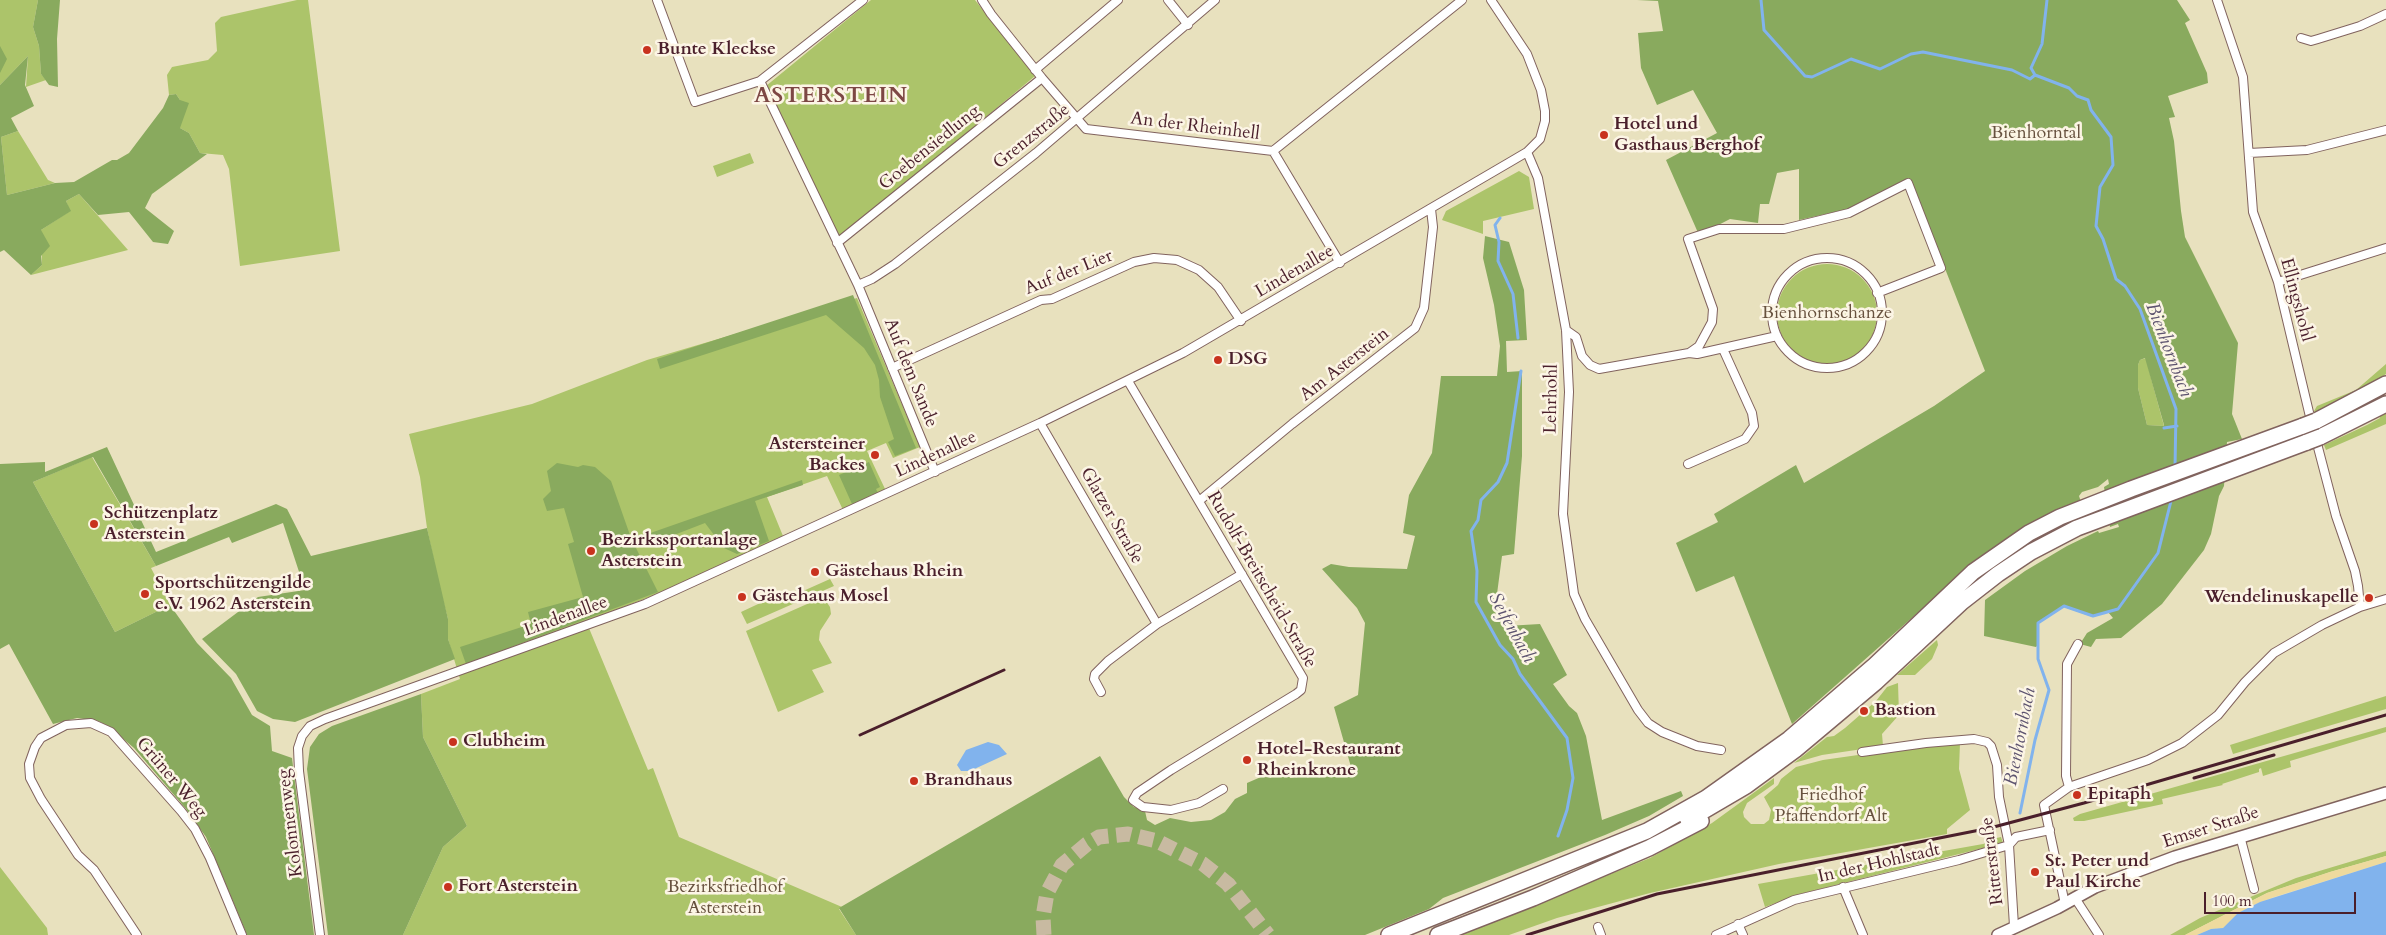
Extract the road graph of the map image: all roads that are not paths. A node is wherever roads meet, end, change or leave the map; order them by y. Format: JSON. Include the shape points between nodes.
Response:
{"nodes":[{"id":1,"x":657,"y":0,"type":"edge"},
{"id":2,"x":863,"y":0,"type":"edge"},
{"id":3,"x":983,"y":0,"type":"edge"},
{"id":4,"x":1118,"y":0,"type":"edge"},
{"id":5,"x":1168,"y":0,"type":"edge"},
{"id":6,"x":1216,"y":0,"type":"edge"},
{"id":7,"x":1462,"y":0,"type":"edge"},
{"id":8,"x":1491,"y":0,"type":"edge"},
{"id":9,"x":2217,"y":0,"type":"edge"},
{"id":10,"x":2386,"y":14,"type":"edge"},
{"id":11,"x":1188,"y":25,"type":"junction"},
{"id":12,"x":2301,"y":38,"type":"dead end"},
{"id":13,"x":1036,"y":70,"type":"junction"},
{"id":14,"x":1042,"y":78,"type":"junction"},
{"id":15,"x":760,"y":81,"type":"junction"},
{"id":16,"x":1077,"y":120,"type":"junction"},
{"id":17,"x":2386,"y":130,"type":"edge"},
{"id":18,"x":1273,"y":151,"type":"junction"},
{"id":19,"x":1527,"y":152,"type":"junction"},
{"id":20,"x":2249,"y":153,"type":"junction"},
{"id":21,"x":1431,"y":209,"type":"junction"},
{"id":22,"x":837,"y":242,"type":"junction"},
{"id":23,"x":2386,"y":248,"type":"edge"},
{"id":24,"x":1340,"y":263,"type":"junction"},
{"id":25,"x":2278,"y":282,"type":"junction"},
{"id":26,"x":858,"y":285,"type":"junction"},
{"id":27,"x":1877,"y":293,"type":"junction"},
{"id":28,"x":1241,"y":321,"type":"junction"},
{"id":29,"x":1566,"y":330,"type":"junction"},
{"id":30,"x":1777,"y":336,"type":"junction"},
{"id":31,"x":1722,"y":349,"type":"junction"},
{"id":32,"x":1688,"y":353,"type":"junction"},
{"id":33,"x":892,"y":368,"type":"junction"},
{"id":34,"x":1128,"y":381,"type":"junction"},
{"id":35,"x":2386,"y":384,"type":"edge"},
{"id":36,"x":2386,"y":404,"type":"edge"},
{"id":37,"x":1040,"y":424,"type":"junction"},
{"id":38,"x":1688,"y":464,"type":"dead end"},
{"id":39,"x":935,"y":472,"type":"junction"},
{"id":40,"x":1199,"y":501,"type":"junction"},
{"id":41,"x":1242,"y":574,"type":"junction"},
{"id":42,"x":2386,"y":599,"type":"edge"},
{"id":43,"x":2360,"y":607,"type":"junction"},
{"id":44,"x":1157,"y":624,"type":"junction"},
{"id":45,"x":2078,"y":644,"type":"dead end"},
{"id":46,"x":1893,"y":681,"type":"dead end"},
{"id":47,"x":1876,"y":682,"type":"junction"},
{"id":48,"x":1101,"y":692,"type":"dead end"},
{"id":49,"x":325,"y":719,"type":"joint"},
{"id":50,"x":1721,"y":750,"type":"dead end"},
{"id":51,"x":1862,"y":752,"type":"dead end"},
{"id":52,"x":1746,"y":786,"type":"junction"},
{"id":53,"x":2069,"y":787,"type":"junction"},
{"id":54,"x":1223,"y":789,"type":"dead end"},
{"id":55,"x":2386,"y":793,"type":"edge"},
{"id":56,"x":2050,"y":830,"type":"junction"},
{"id":57,"x":2240,"y":836,"type":"junction"},
{"id":58,"x":2010,"y":845,"type":"junction"},
{"id":59,"x":1843,"y":887,"type":"junction"},
{"id":60,"x":2254,"y":889,"type":"dead end"},
{"id":61,"x":2075,"y":898,"type":"junction"},
{"id":62,"x":2065,"y":904,"type":"junction"},
{"id":63,"x":1738,"y":924,"type":"junction"},
{"id":64,"x":2014,"y":926,"type":"junction"},
{"id":65,"x":136,"y":933,"type":"edge"},
{"id":66,"x":242,"y":935,"type":"edge"},
{"id":67,"x":320,"y":935,"type":"edge"},
{"id":68,"x":1389,"y":935,"type":"edge"},
{"id":69,"x":1412,"y":935,"type":"edge"},
{"id":70,"x":1438,"y":935,"type":"edge"},
{"id":71,"x":1716,"y":935,"type":"edge"},
{"id":72,"x":1743,"y":935,"type":"edge"},
{"id":73,"x":1863,"y":935,"type":"edge"},
{"id":74,"x":1998,"y":935,"type":"edge"},
{"id":75,"x":2099,"y":935,"type":"edge"}],
"edges":[{"from":1,"to":15,"type":"street","via":[[695,102]]},
{"from":2,"to":15,"type":"street"},
{"from":3,"to":13,"type":"street"},
{"from":4,"to":13,"type":"street"},
{"from":5,"to":11,"type":"street"},
{"from":6,"to":11,"type":"street","name":"Grenzstraße"},
{"from":7,"to":18,"type":"street"},
{"from":8,"to":19,"type":"street","via":[[1525,49],[1541,90],[1545,122],[1540,139]]},
{"from":9,"to":20,"type":"street","name":"Ellingshohl","via":[[2242,71]]},
{"from":10,"to":12,"type":"street","via":[[2318,39],[2306,41]]},
{"from":11,"to":16,"type":"street","name":"Grenzstraße"},
{"from":13,"to":14,"type":"street"},
{"from":14,"to":16,"type":"street"},
{"from":14,"to":22,"type":"street","name":"Goebensiedlung"},
{"from":15,"to":22,"type":"street"},
{"from":16,"to":18,"type":"street","name":"An der Rheinhell","via":[[1086,129]]},
{"from":16,"to":26,"type":"street","name":"Grenzstraße","via":[[894,264]]},
{"from":17,"to":20,"type":"street","via":[[2307,150]]},
{"from":18,"to":24,"type":"street","name":"An der Rheinhell"},
{"from":19,"to":21,"type":"street","name":"Lindenallee"},
{"from":19,"to":29,"type":"street","name":"Lehrhohl","via":[[1538,178]]},
{"from":20,"to":25,"type":"street","name":"Ellingshohl","via":[[2253,212]]},
{"from":21,"to":24,"type":"street","name":"Lindenallee"},
{"from":21,"to":40,"type":"street","name":"Am Asterstein","via":[[1433,227],[1424,308],[1415,328]]},
{"from":22,"to":26,"type":"street"},
{"from":23,"to":25,"type":"street"},
{"from":24,"to":28,"type":"street","name":"Lindenallee"},
{"from":25,"to":43,"type":"street","name":"Ellingshohl","via":[[2319,454],[2358,586]]},
{"from":26,"to":33,"type":"street","name":"Auf dem Sande"},
{"from":27,"to":30,"type":"street","via":[[1881,312],[1878,332],[1866,351],[1850,363],[1827,368],[1808,364],[1791,354]]},
{"from":27,"to":30,"type":"street","via":[[1867,276],[1846,262],[1824,258],[1805,263],[1787,276],[1775,295],[1772,314]]},
{"from":27,"to":32,"type":"street","via":[[1941,268],[1908,183],[1849,213],[1784,229],[1719,229],[1688,239],[1713,309],[1712,322],[1699,346]]},
{"from":28,"to":33,"type":"street","name":"Auf der Lier","via":[[1218,287],[1199,270],[1177,260],[1154,258],[1134,262],[1052,299],[1040,300]]},
{"from":28,"to":34,"type":"street","name":"Lindenallee"},
{"from":29,"to":32,"type":"street","via":[[1576,338],[1582,356],[1599,369]]},
{"from":29,"to":50,"type":"street","name":"Lehrhohl","via":[[1569,392],[1563,514],[1574,594],[1585,619],[1648,723],[1697,746]]},
{"from":30,"to":31,"type":"street"},
{"from":31,"to":32,"type":"street"},
{"from":31,"to":38,"type":"street","via":[[1752,413],[1754,426],[1744,439]]},
{"from":33,"to":39,"type":"street","name":"Auf dem Sande"},
{"from":34,"to":37,"type":"street","name":"Lindenallee"},
{"from":34,"to":40,"type":"street","name":"Rudolf-Breitscheid-Straße"},
{"from":35,"to":68,"type":"highway","via":[[2310,423],[2105,499],[2029,534],[1973,572],[1819,714],[1735,779],[1689,809],[1600,851]]},
{"from":36,"to":47,"type":"highway","via":[[2314,440],[2077,528],[2032,552],[1985,584],[1942,627]]},
{"from":37,"to":39,"type":"street","name":"Lindenallee"},
{"from":37,"to":44,"type":"street","name":"Glatzer Straße"},
{"from":39,"to":49,"type":"street","name":"Lindenallee","via":[[645,604]]},
{"from":40,"to":41,"type":"street","name":"Rudolf-Breitscheid-Straße"},
{"from":41,"to":44,"type":"street"},
{"from":41,"to":54,"type":"street","name":"Rudolf-Breitscheid-Straße","via":[[1303,678],[1301,690],[1137,792],[1133,800],[1143,806],[1171,810],[1199,803]]},
{"from":42,"to":43,"type":"street"},
{"from":43,"to":53,"type":"street","via":[[2274,653],[2209,724],[2182,743],[2148,760]]},
{"from":44,"to":48,"type":"street","via":[[1095,674],[1094,679]]},
{"from":45,"to":53,"type":"street","via":[[2067,664],[2066,776]]},
{"from":46,"to":47,"type":"highway"},
{"from":47,"to":52,"type":"highway","via":[[1817,733]]},
{"from":49,"to":67,"type":"street","name":"Kolonnenweg","via":[[310,726],[298,748]]},
{"from":51,"to":58,"type":"street","name":"Ritterstraße","via":[[1954,740],[1987,742],[1996,759],[1999,796]]},
{"from":52,"to":69,"type":"highway","via":[[1695,817],[1643,841]]},
{"from":52,"to":70,"type":"highway","via":[[1702,820],[1649,848]]},
{"from":53,"to":56,"type":"street","via":[[2044,805]]},
{"from":55,"to":57,"type":"street","name":"Emser Straße"},
{"from":56,"to":58,"type":"street","name":"In der Hohlstadt","via":[[2016,837]]},
{"from":56,"to":62,"type":"street"},
{"from":57,"to":60,"type":"street"},
{"from":57,"to":61,"type":"street","name":"Emser Straße","via":[[2095,887]]},
{"from":58,"to":59,"type":"street","name":"In der Hohlstadt"},
{"from":58,"to":64,"type":"street","name":"Ritterstraße"},
{"from":59,"to":63,"type":"street","name":"In der Hohlstadt","via":[[1794,900]]},
{"from":59,"to":73,"type":"street"},
{"from":61,"to":62,"type":"street","name":"Emser Straße"},
{"from":61,"to":75,"type":"street"},
{"from":62,"to":64,"type":"street","name":"Emser Straße"},
{"from":63,"to":71,"type":"street","name":"In der Hohlstadt"},
{"from":63,"to":72,"type":"street"},
{"from":64,"to":74,"type":"street","name":"Emser Straße"},
{"from":65,"to":66,"type":"street","name":"Grüner Weg","via":[[94,870],[78,855],[30,778],[31,757],[41,738],[66,725],[91,723],[111,732],[128,749],[195,829]]}]}
